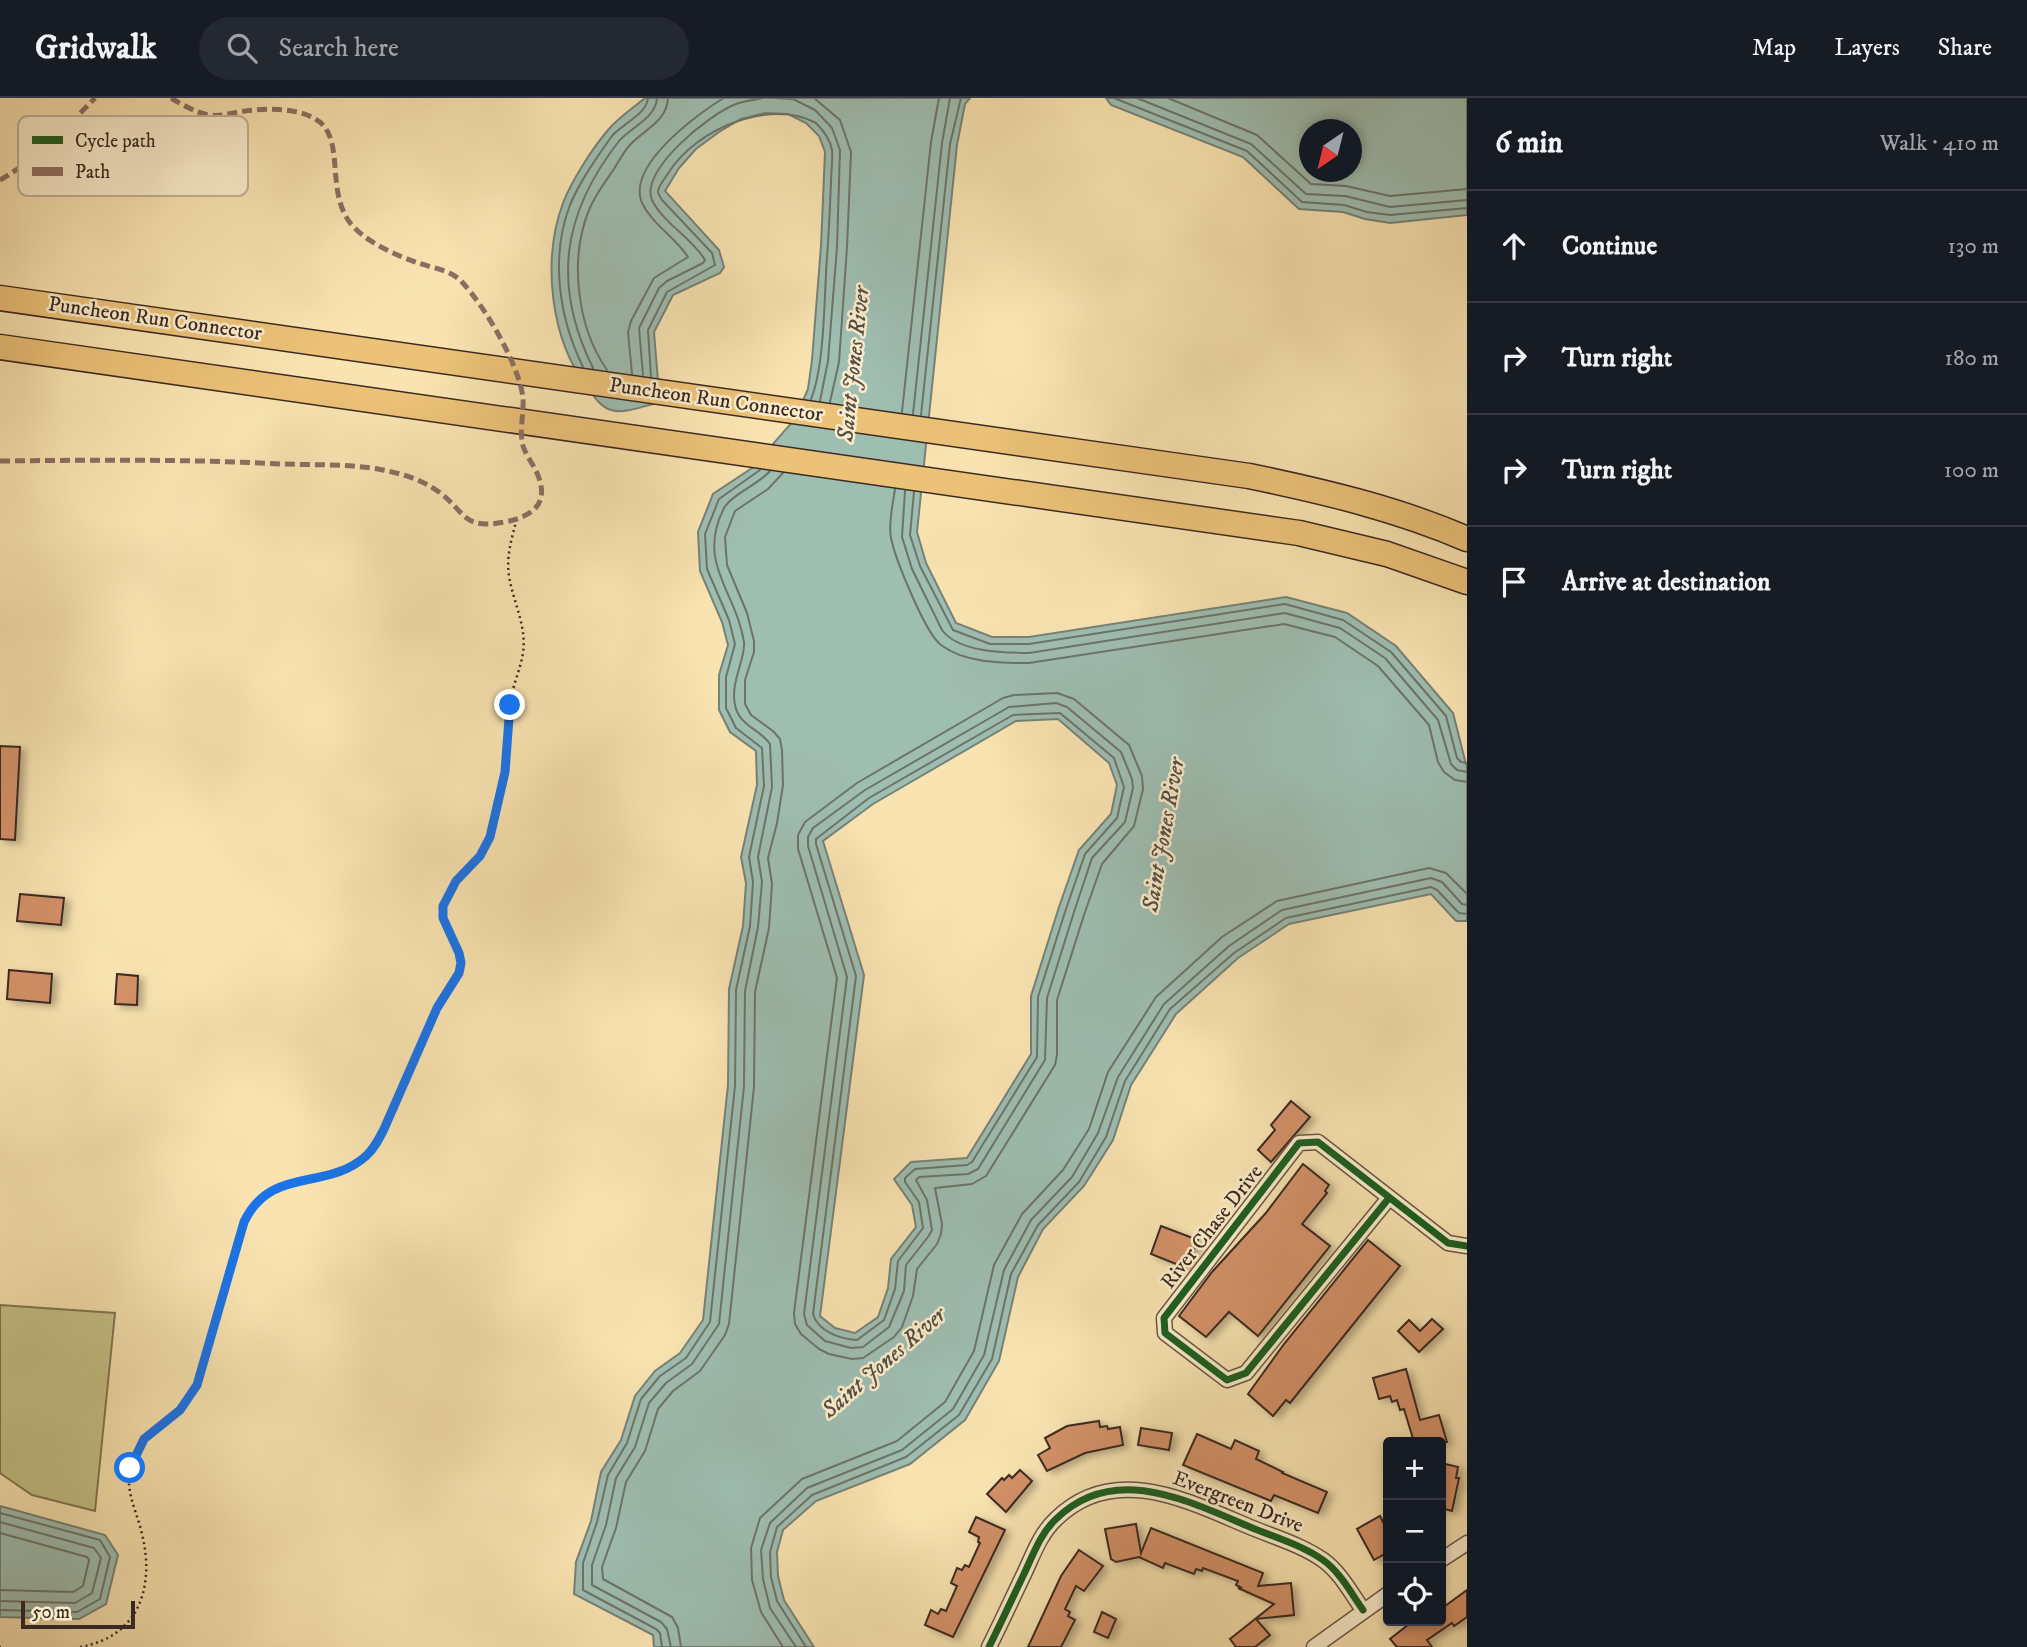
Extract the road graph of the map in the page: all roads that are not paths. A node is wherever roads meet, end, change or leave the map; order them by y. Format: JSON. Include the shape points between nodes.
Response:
{"nodes":[{"id":1,"x":0,"y":298,"type":"edge"},
{"id":2,"x":0,"y":347,"type":"edge"},
{"id":3,"x":1467,"y":539,"type":"edge"},
{"id":4,"x":1467,"y":582,"type":"edge"},
{"id":5,"x":1389,"y":1198,"type":"junction"},
{"id":6,"x":1467,"y":1246,"type":"edge"},
{"id":7,"x":1467,"y":1543,"type":"edge"},
{"id":8,"x":1446,"y":1557,"type":"edge"},
{"id":9,"x":1383,"y":1597,"type":"edge"},
{"id":10,"x":1363,"y":1610,"type":"junction"},
{"id":11,"x":989,"y":1647,"type":"edge"},
{"id":12,"x":1314,"y":1647,"type":"edge"}],
"edges":[{"from":1,"to":3,"type":"highway","name":"Puncheon Run Connector","via":[[1224,472],[1379,508]]},
{"from":2,"to":4,"type":"highway","via":[[1299,533],[1387,554]]},
{"from":5,"to":5,"type":"street","name":"River Chase Drive","via":[[1246,1373],[1227,1380],[1165,1333],[1164,1318],[1299,1143],[1318,1142]]},
{"from":5,"to":6,"type":"street","name":"River Chase Drive","via":[[1448,1243]]},
{"from":7,"to":8,"type":"street"},
{"from":9,"to":10,"type":"street"},
{"from":10,"to":11,"type":"street","name":"Evergreen Drive","via":[[1339,1575],[1305,1550],[1189,1502],[1136,1489],[1111,1491],[1072,1507],[1042,1536]]},
{"from":10,"to":12,"type":"street"}]}
